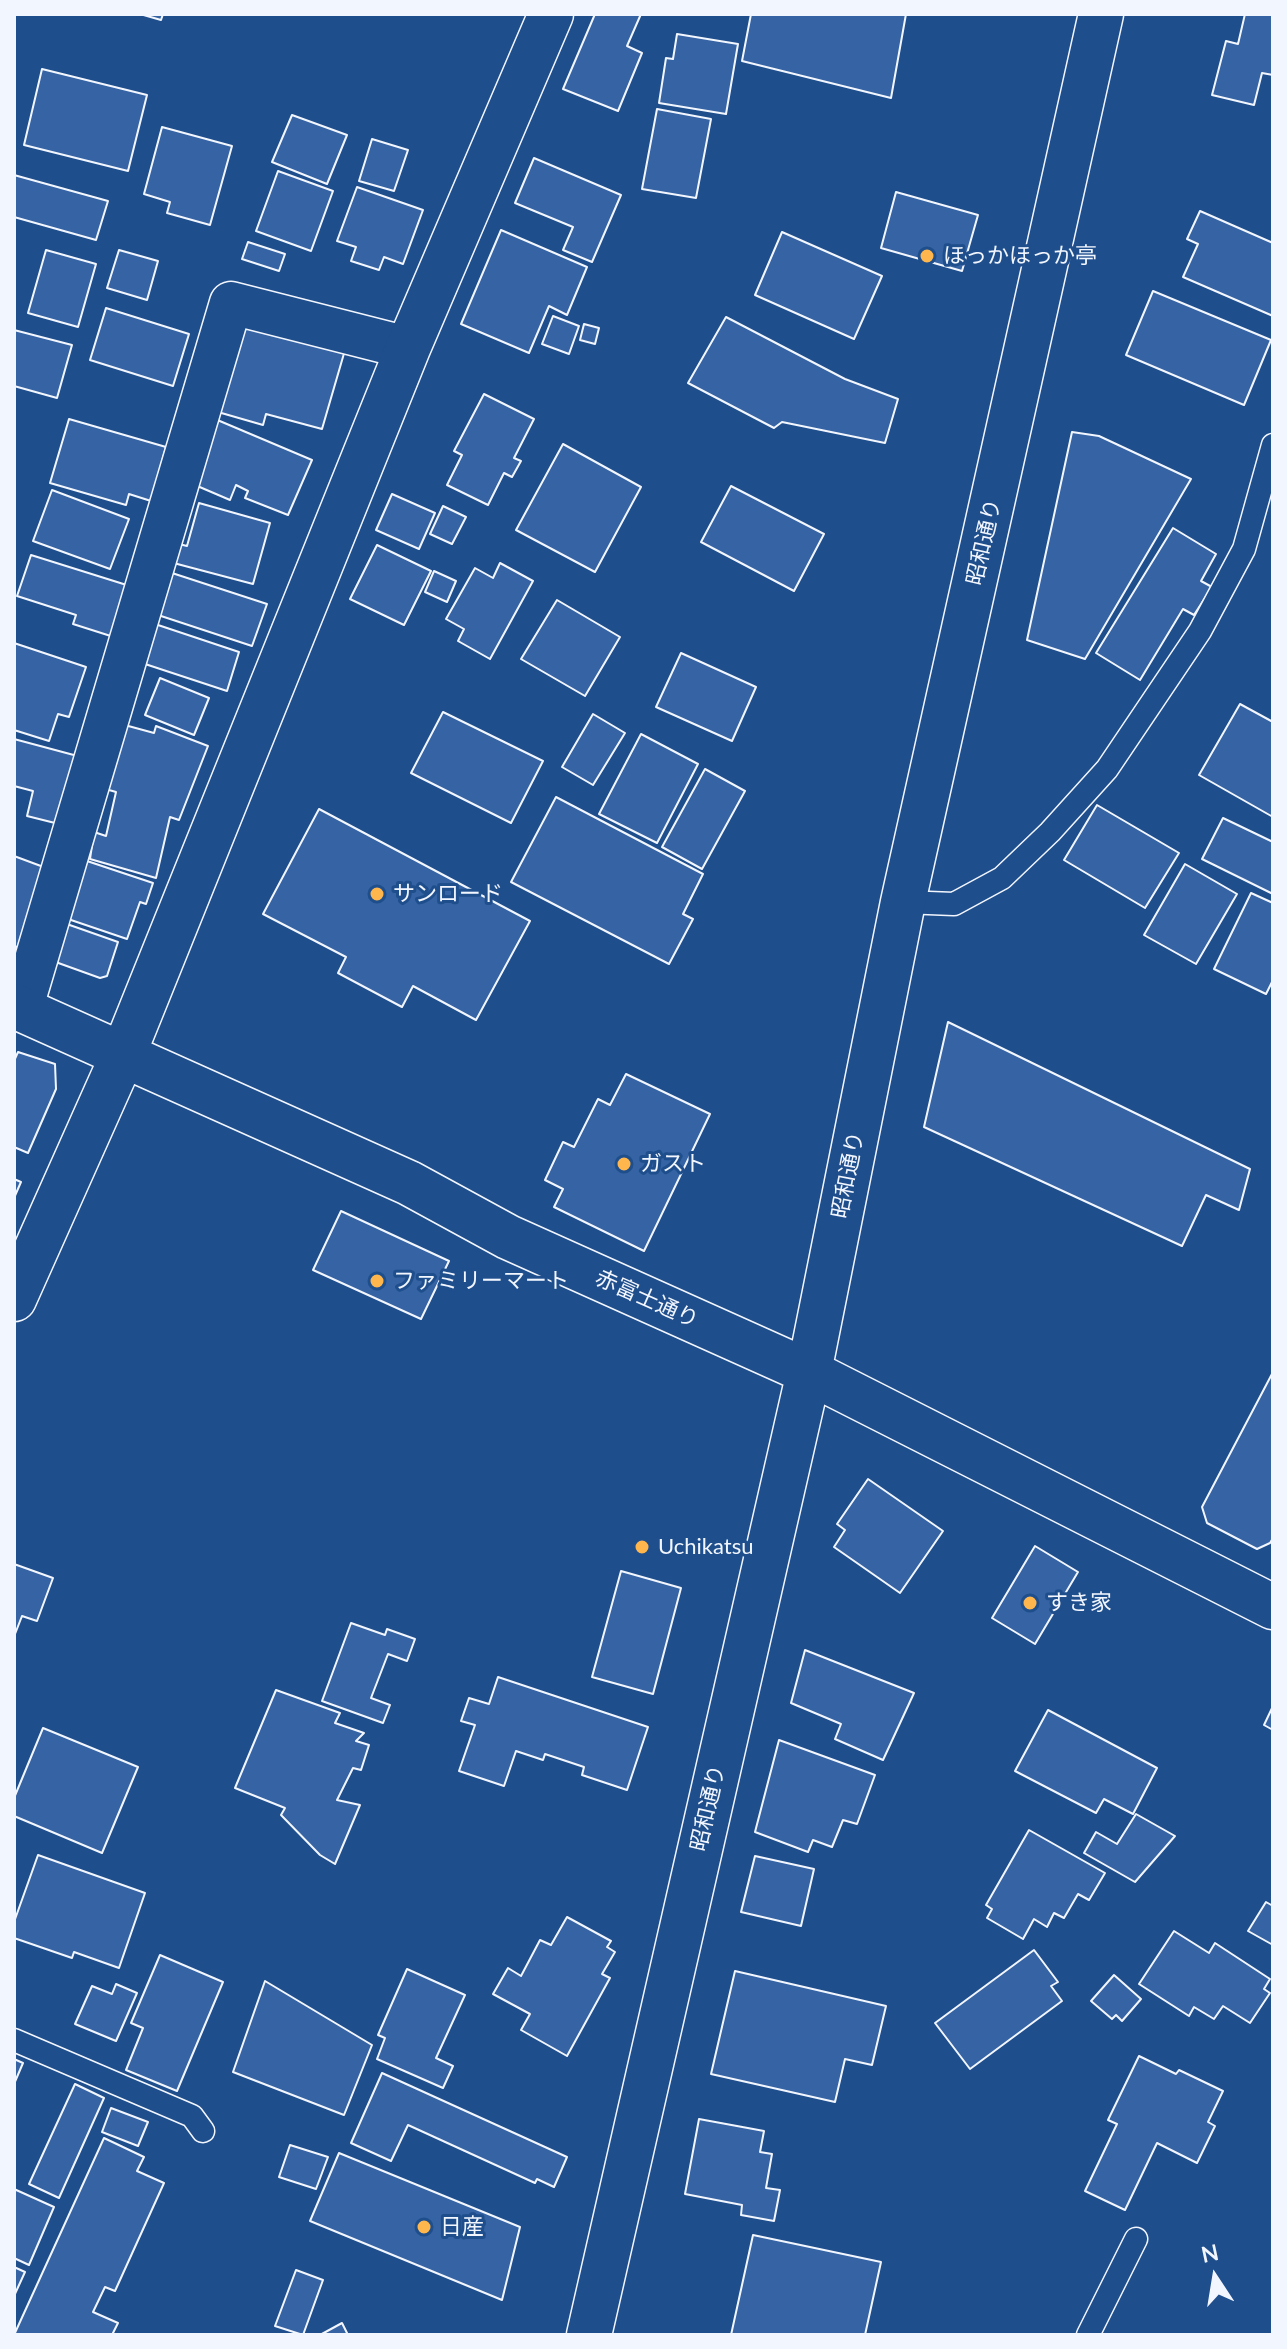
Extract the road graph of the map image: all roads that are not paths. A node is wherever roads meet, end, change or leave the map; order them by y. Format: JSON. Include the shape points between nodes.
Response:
{"nodes":[{"id":1,"x":551,"y":14,"type":"edge"},
{"id":2,"x":1101,"y":14,"type":"edge"},
{"id":3,"x":408,"y":348,"type":"junction"},
{"id":4,"x":1273,"y":445,"type":"edge"},
{"id":5,"x":903,"y":902,"type":"junction"},
{"id":6,"x":18,"y":1008,"type":"edge"},
{"id":7,"x":123,"y":1055,"type":"junction"},
{"id":8,"x":14,"y":1299,"type":"edge"},
{"id":9,"x":809,"y":1372,"type":"junction"},
{"id":10,"x":1273,"y":1607,"type":"edge"},
{"id":11,"x":14,"y":2040,"type":"edge"},
{"id":12,"x":203,"y":2131,"type":"dead end"},
{"id":13,"x":1136,"y":2239,"type":"dead end"},
{"id":14,"x":589,"y":2335,"type":"edge"},
{"id":15,"x":1088,"y":2335,"type":"edge"}],
"edges":[{"from":1,"to":3,"type":"street"},
{"from":2,"to":5,"type":"street","name":"昭和通り"},
{"from":3,"to":6,"type":"street","via":[[231,303]]},
{"from":3,"to":7,"type":"street"},
{"from":4,"to":5,"type":"lane","via":[[1244,549],[1200,631],[1107,769],[1002,878],[954,904]]},
{"from":5,"to":9,"type":"street","name":"昭和通り"},
{"from":6,"to":7,"type":"street","name":"赤富士通り"},
{"from":7,"to":8,"type":"street"},
{"from":7,"to":9,"type":"street","name":"赤富士通り"},
{"from":9,"to":10,"type":"street","name":"赤富士通り"},
{"from":9,"to":14,"type":"street","name":"昭和通り"},
{"from":11,"to":12,"type":"lane","via":[[192,2116]]},
{"from":13,"to":15,"type":"lane"}]}
